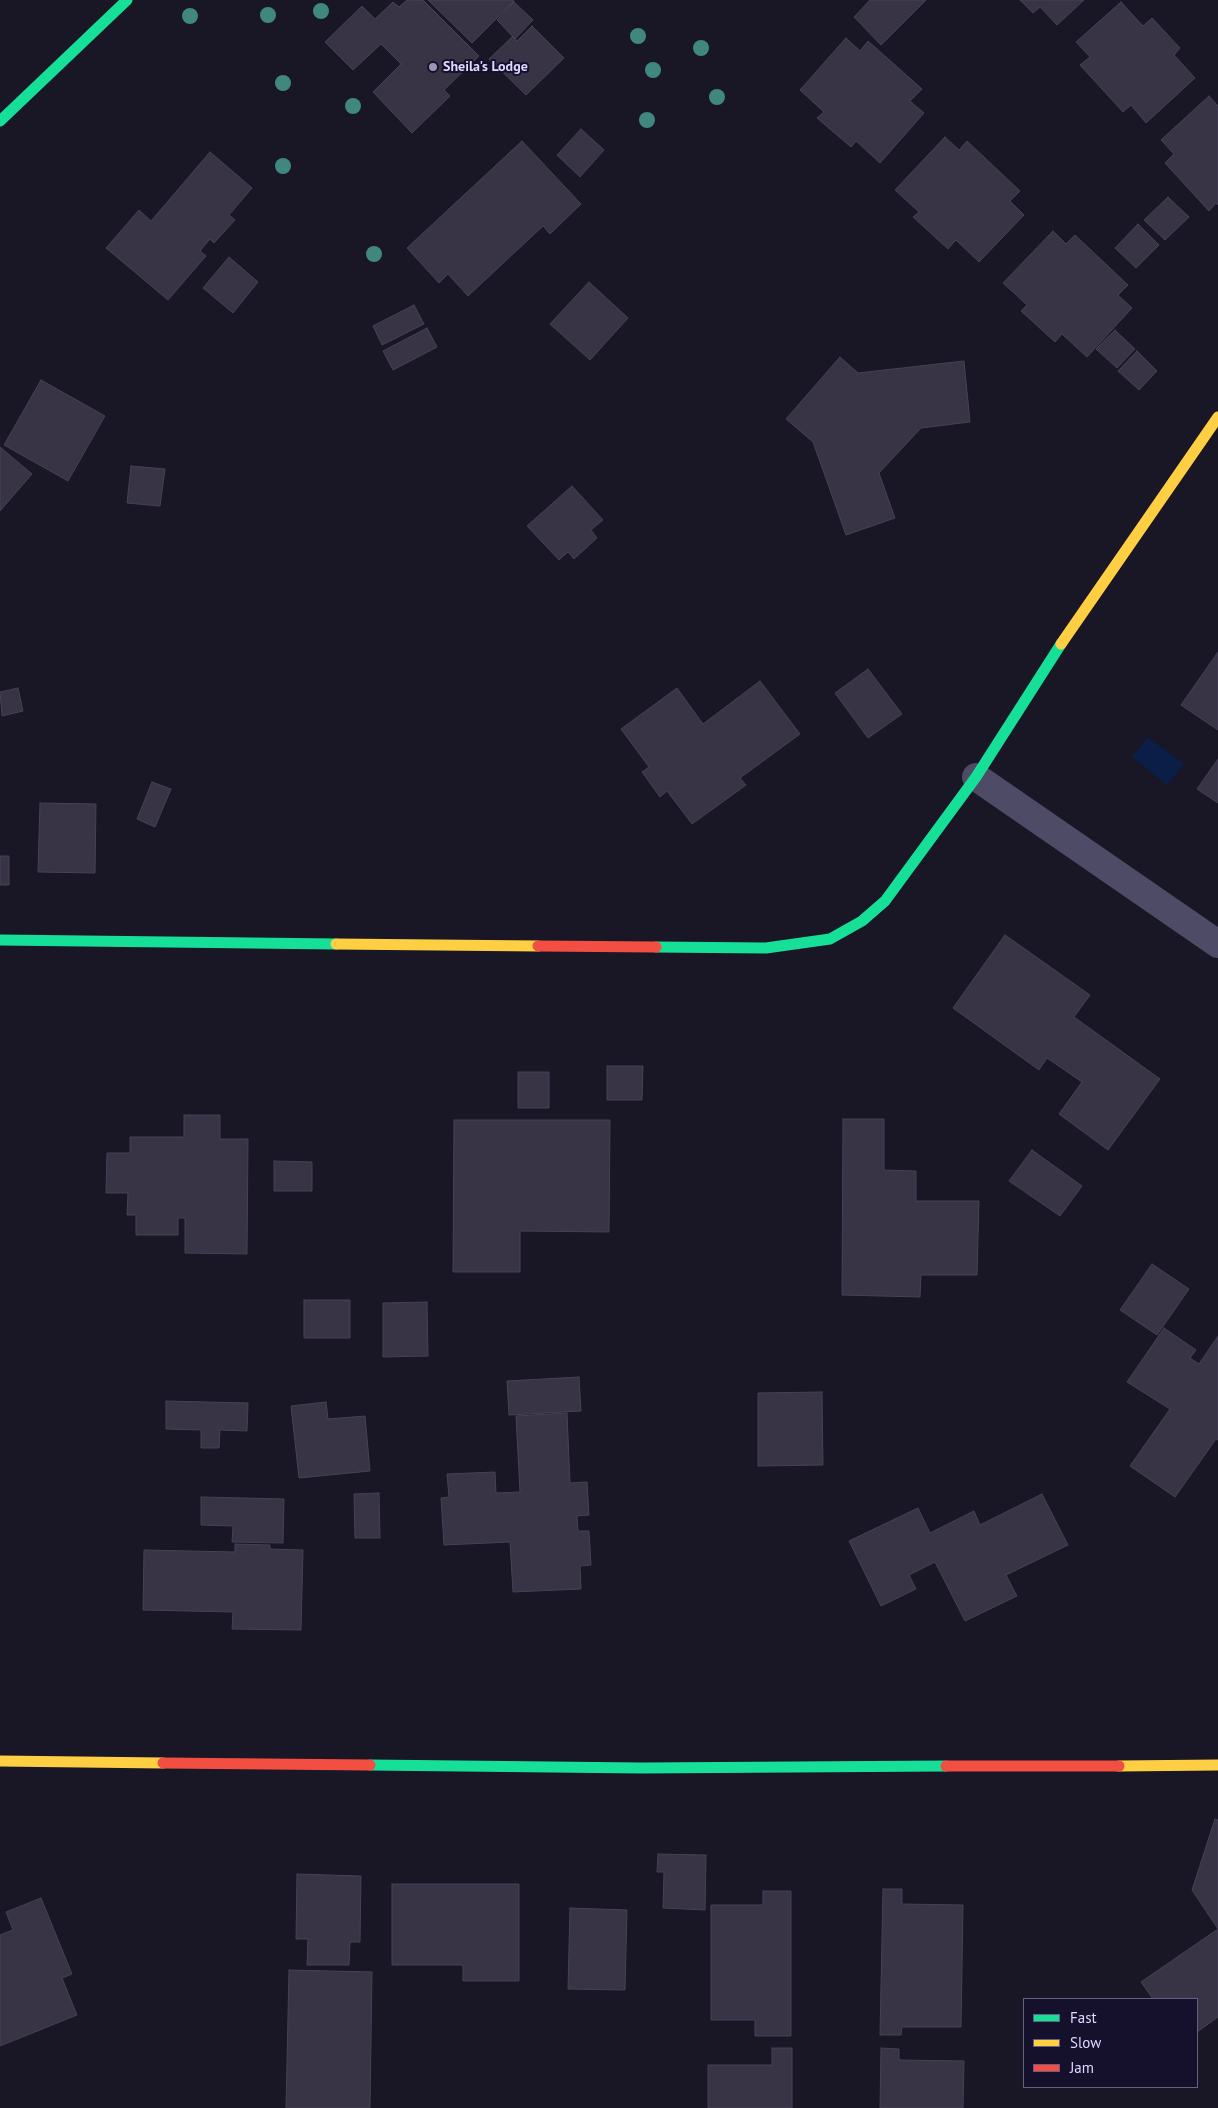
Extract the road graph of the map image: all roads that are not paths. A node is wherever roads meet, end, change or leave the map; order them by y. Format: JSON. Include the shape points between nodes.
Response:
{"nodes":[{"id":1,"x":127,"y":0,"type":"edge"},
{"id":2,"x":0,"y":122,"type":"edge"},
{"id":3,"x":1218,"y":417,"type":"edge"},
{"id":4,"x":976,"y":777,"type":"junction"},
{"id":5,"x":0,"y":940,"type":"edge"},
{"id":6,"x":1218,"y":944,"type":"edge"},
{"id":7,"x":0,"y":1761,"type":"edge"},
{"id":8,"x":1218,"y":1765,"type":"edge"}],
"edges":[{"from":1,"to":2,"type":"street"},
{"from":3,"to":4,"type":"street","via":[[1053,656]]},
{"from":4,"to":5,"type":"street","via":[[885,901],[862,921],[830,939],[766,948]]},
{"from":4,"to":6,"type":"street"},
{"from":7,"to":8,"type":"street","via":[[641,1768]]}]}
